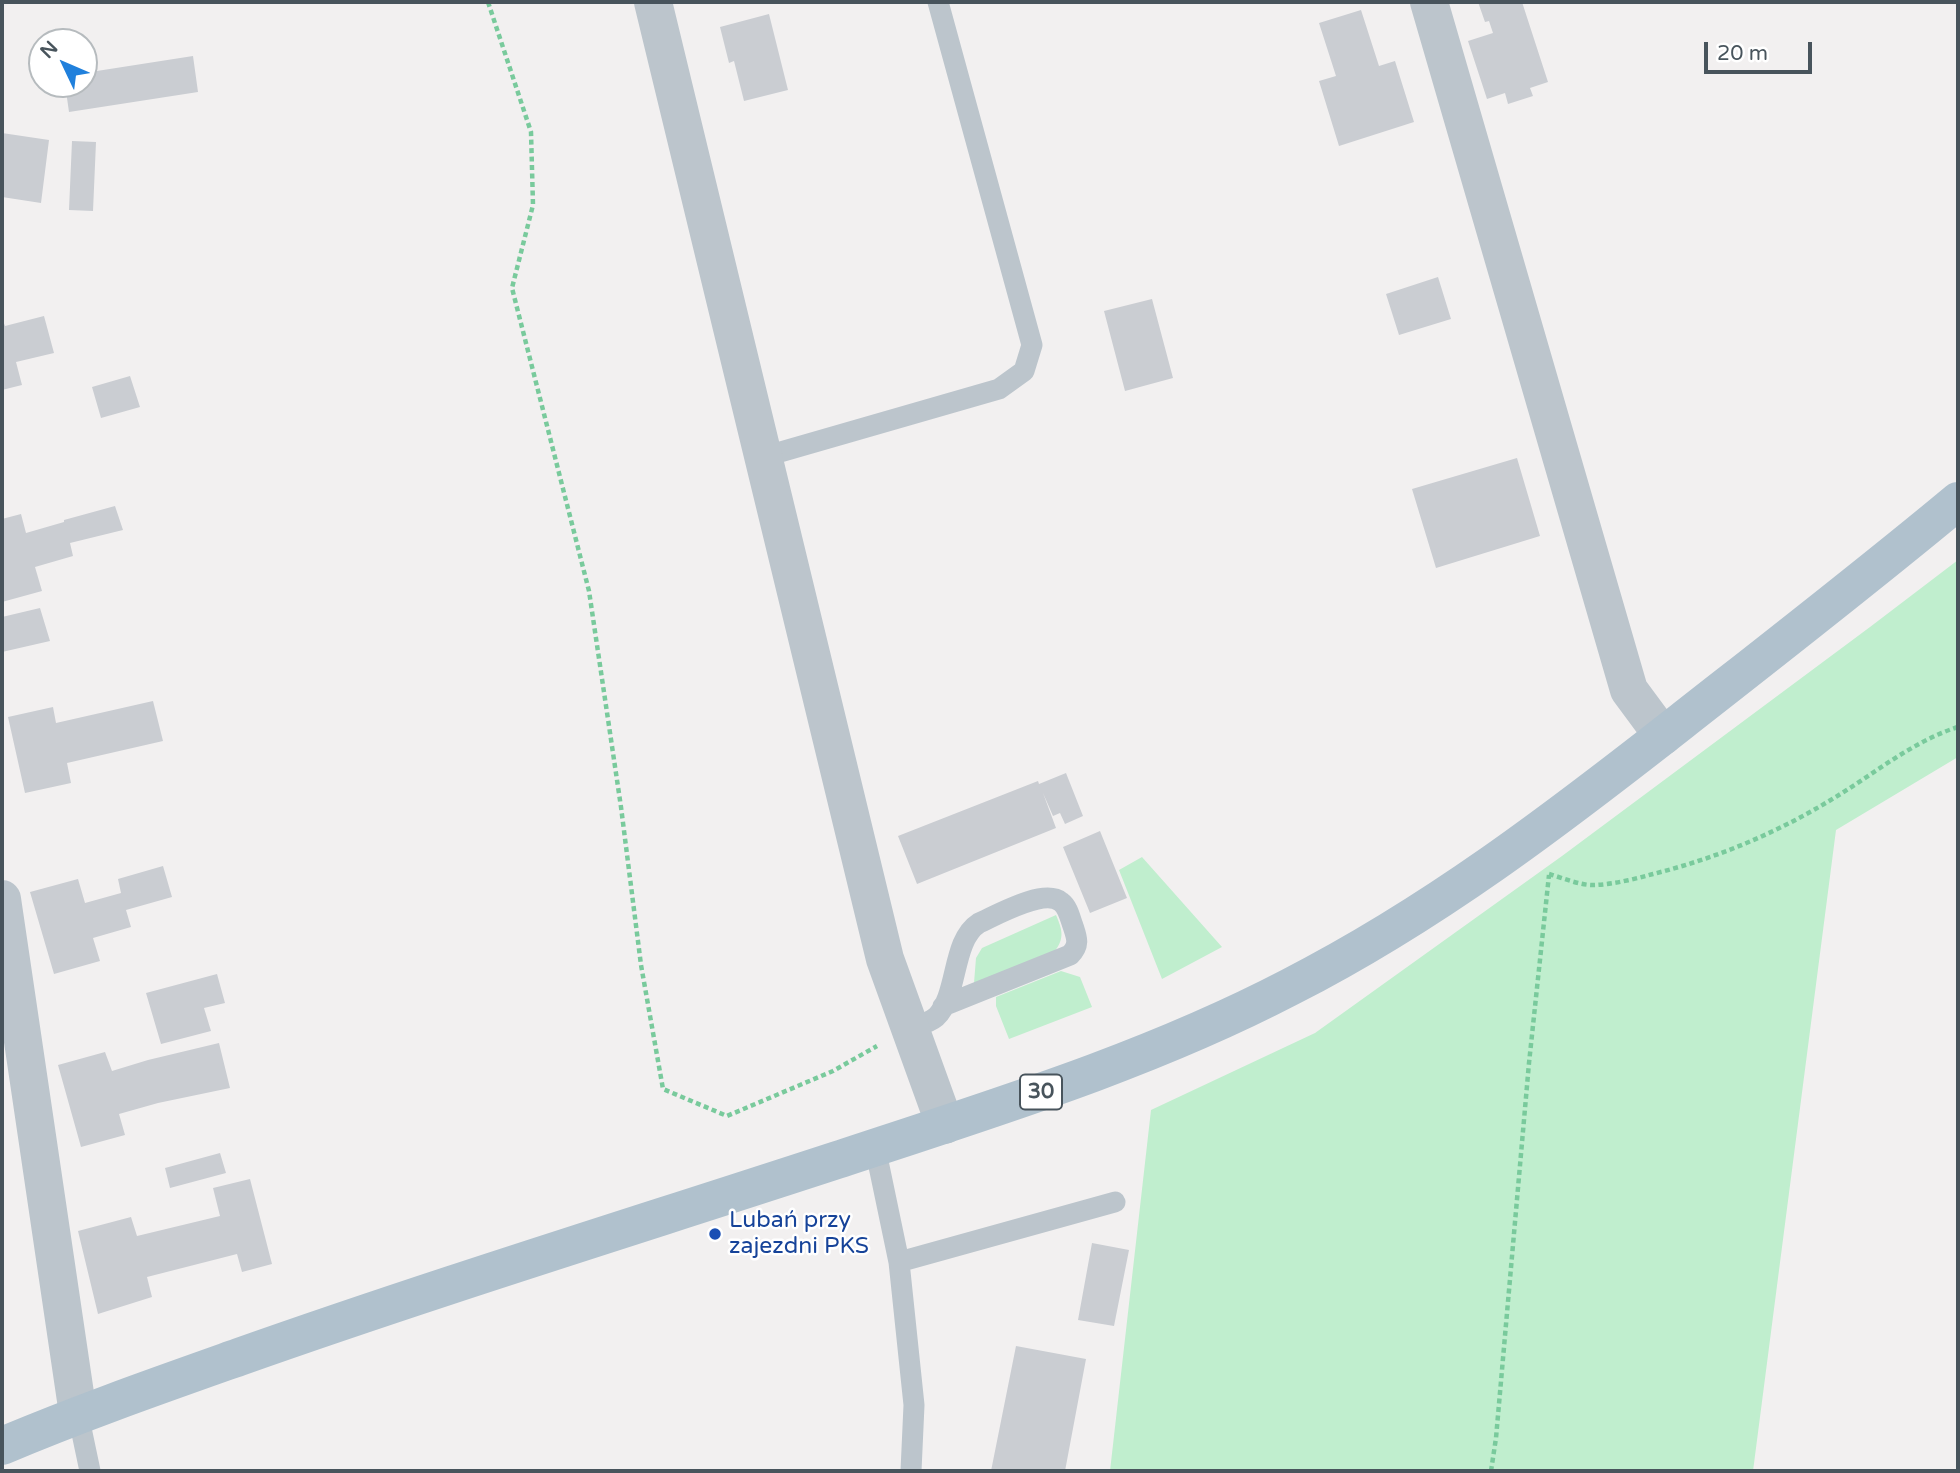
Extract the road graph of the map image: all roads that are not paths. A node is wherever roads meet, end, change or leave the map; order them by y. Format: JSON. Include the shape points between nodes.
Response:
{"nodes":[{"id":1,"x":653,"y":2,"type":"edge"},
{"id":2,"x":938,"y":2,"type":"edge"},
{"id":3,"x":1429,"y":2,"type":"edge"},
{"id":4,"x":763,"y":457,"type":"junction"},
{"id":5,"x":1958,"y":501,"type":"edge"},
{"id":6,"x":1663,"y":736,"type":"junction"},
{"id":7,"x":2,"y":899,"type":"edge"},
{"id":8,"x":943,"y":1006,"type":"junction"},
{"id":9,"x":910,"y":1028,"type":"junction"},
{"id":10,"x":945,"y":1125,"type":"junction"},
{"id":11,"x":875,"y":1147,"type":"junction"},
{"id":12,"x":1115,"y":1202,"type":"dead end"},
{"id":13,"x":900,"y":1262,"type":"junction"},
{"id":14,"x":78,"y":1414,"type":"junction"},
{"id":15,"x":2,"y":1446,"type":"edge"},
{"id":16,"x":90,"y":1471,"type":"edge"},
{"id":17,"x":911,"y":1471,"type":"edge"}],
"edges":[{"from":1,"to":4,"type":"street"},
{"from":2,"to":4,"type":"lane","via":[[1032,345],[1024,371],[999,389]]},
{"from":3,"to":6,"type":"street","via":[[1629,690]]},
{"from":4,"to":9,"type":"street","via":[[884,959]]},
{"from":5,"to":6,"type":"main road","number":"30"},
{"from":6,"to":10,"type":"main road","number":"30","via":[[1524,843],[1349,955],[1162,1047]]},
{"from":7,"to":14,"type":"street"},
{"from":8,"to":8,"type":"lane","via":[[972,928],[1035,900],[1052,897],[1063,904],[1077,939],[1070,955]]},
{"from":8,"to":9,"type":"lane","via":[[933,1020]]},
{"from":9,"to":10,"type":"street"},
{"from":10,"to":11,"type":"main road","number":"30"},
{"from":11,"to":13,"type":"lane"},
{"from":11,"to":14,"type":"main road","number":"30","via":[[356,1316]]},
{"from":12,"to":13,"type":"lane"},
{"from":13,"to":17,"type":"lane","via":[[914,1405]]},
{"from":14,"to":15,"type":"main road","number":"30"},
{"from":14,"to":16,"type":"lane"}]}
